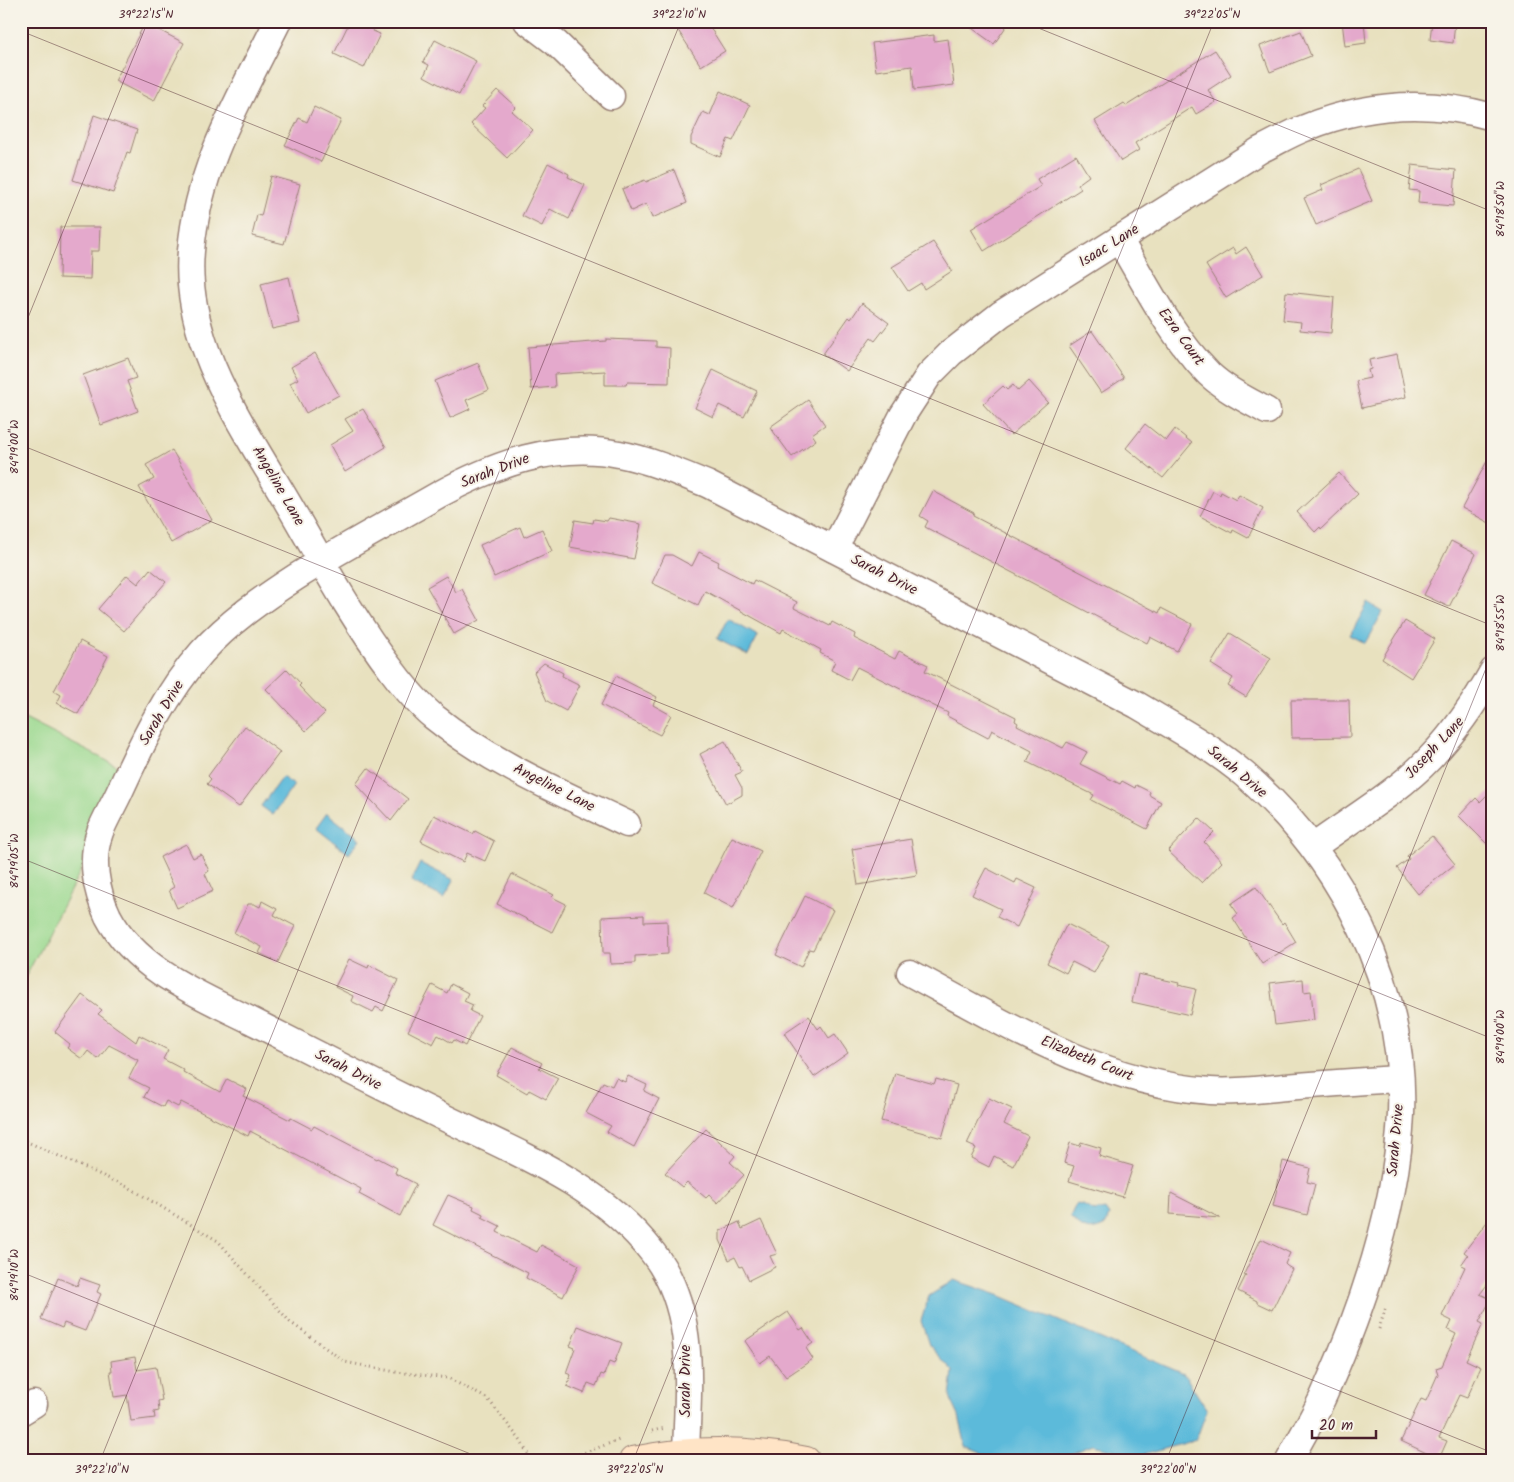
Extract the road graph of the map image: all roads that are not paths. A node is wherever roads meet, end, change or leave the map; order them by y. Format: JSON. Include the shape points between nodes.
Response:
{"nodes":[{"id":1,"x":278,"y":21,"type":"edge"},
{"id":2,"x":527,"y":21,"type":"edge"},
{"id":3,"x":611,"y":96,"type":"dead end"},
{"id":4,"x":1493,"y":117,"type":"edge"},
{"id":5,"x":1119,"y":239,"type":"junction"},
{"id":6,"x":1267,"y":411,"type":"dead end"},
{"id":7,"x":834,"y":549,"type":"junction"},
{"id":8,"x":322,"y":561,"type":"junction"},
{"id":9,"x":1493,"y":671,"type":"edge"},
{"id":10,"x":627,"y":824,"type":"dead end"},
{"id":11,"x":1313,"y":847,"type":"junction"},
{"id":12,"x":910,"y":973,"type":"dead end"},
{"id":13,"x":1399,"y":1078,"type":"junction"},
{"id":14,"x":626,"y":1450,"type":"edge"},
{"id":15,"x":686,"y":1452,"type":"junction"},
{"id":16,"x":806,"y":1461,"type":"edge"},
{"id":17,"x":1289,"y":1461,"type":"edge"}],
"edges":[{"from":1,"to":8,"type":"street","name":"Angeline Lane","via":[[217,143],[201,189],[191,252],[192,284],[197,316],[211,363],[232,406]]},
{"from":2,"to":3,"type":"street","via":[[556,43]]},
{"from":4,"to":5,"type":"street","name":"Isaac Lane","via":[[1425,105],[1378,107],[1332,117],[1260,150]]},
{"from":5,"to":6,"type":"street","name":"Ezra Court","via":[[1187,349],[1230,390]]},
{"from":5,"to":7,"type":"street","name":"Isaac Lane","via":[[1001,314],[951,353],[929,375],[903,415]]},
{"from":7,"to":8,"type":"street","name":"Sarah Drive","via":[[709,485],[664,466],[618,453],[572,450],[540,454],[480,474]]},
{"from":7,"to":11,"type":"street","name":"Sarah Drive","via":[[1137,705],[1206,746],[1245,775],[1291,819]]},
{"from":8,"to":10,"type":"street","name":"Angeline Lane","via":[[371,643],[410,694],[433,716],[472,745],[506,764]]},
{"from":8,"to":15,"type":"street","name":"Sarah Drive","via":[[257,602],[220,632],[170,694],[99,835],[95,868],[102,900],[125,941],[148,963],[188,989],[536,1162],[591,1194],[617,1214],[659,1261],[674,1289],[683,1320],[688,1352]]},
{"from":9,"to":11,"type":"street","name":"Joseph Lane","via":[[1461,722],[1429,759],[1405,781]]},
{"from":11,"to":13,"type":"street","name":"Sarah Drive","via":[[1354,912],[1374,955],[1388,1001]]},
{"from":12,"to":13,"type":"street","name":"Elizabeth Court","via":[[1085,1062],[1162,1085],[1244,1091]]},
{"from":13,"to":17,"type":"street","name":"Sarah Drive","via":[[1401,1112],[1397,1160],[1385,1223],[1356,1316],[1325,1392]]},
{"from":14,"to":15,"type":"street"},
{"from":15,"to":16,"type":"street","via":[[739,1451]]}]}
